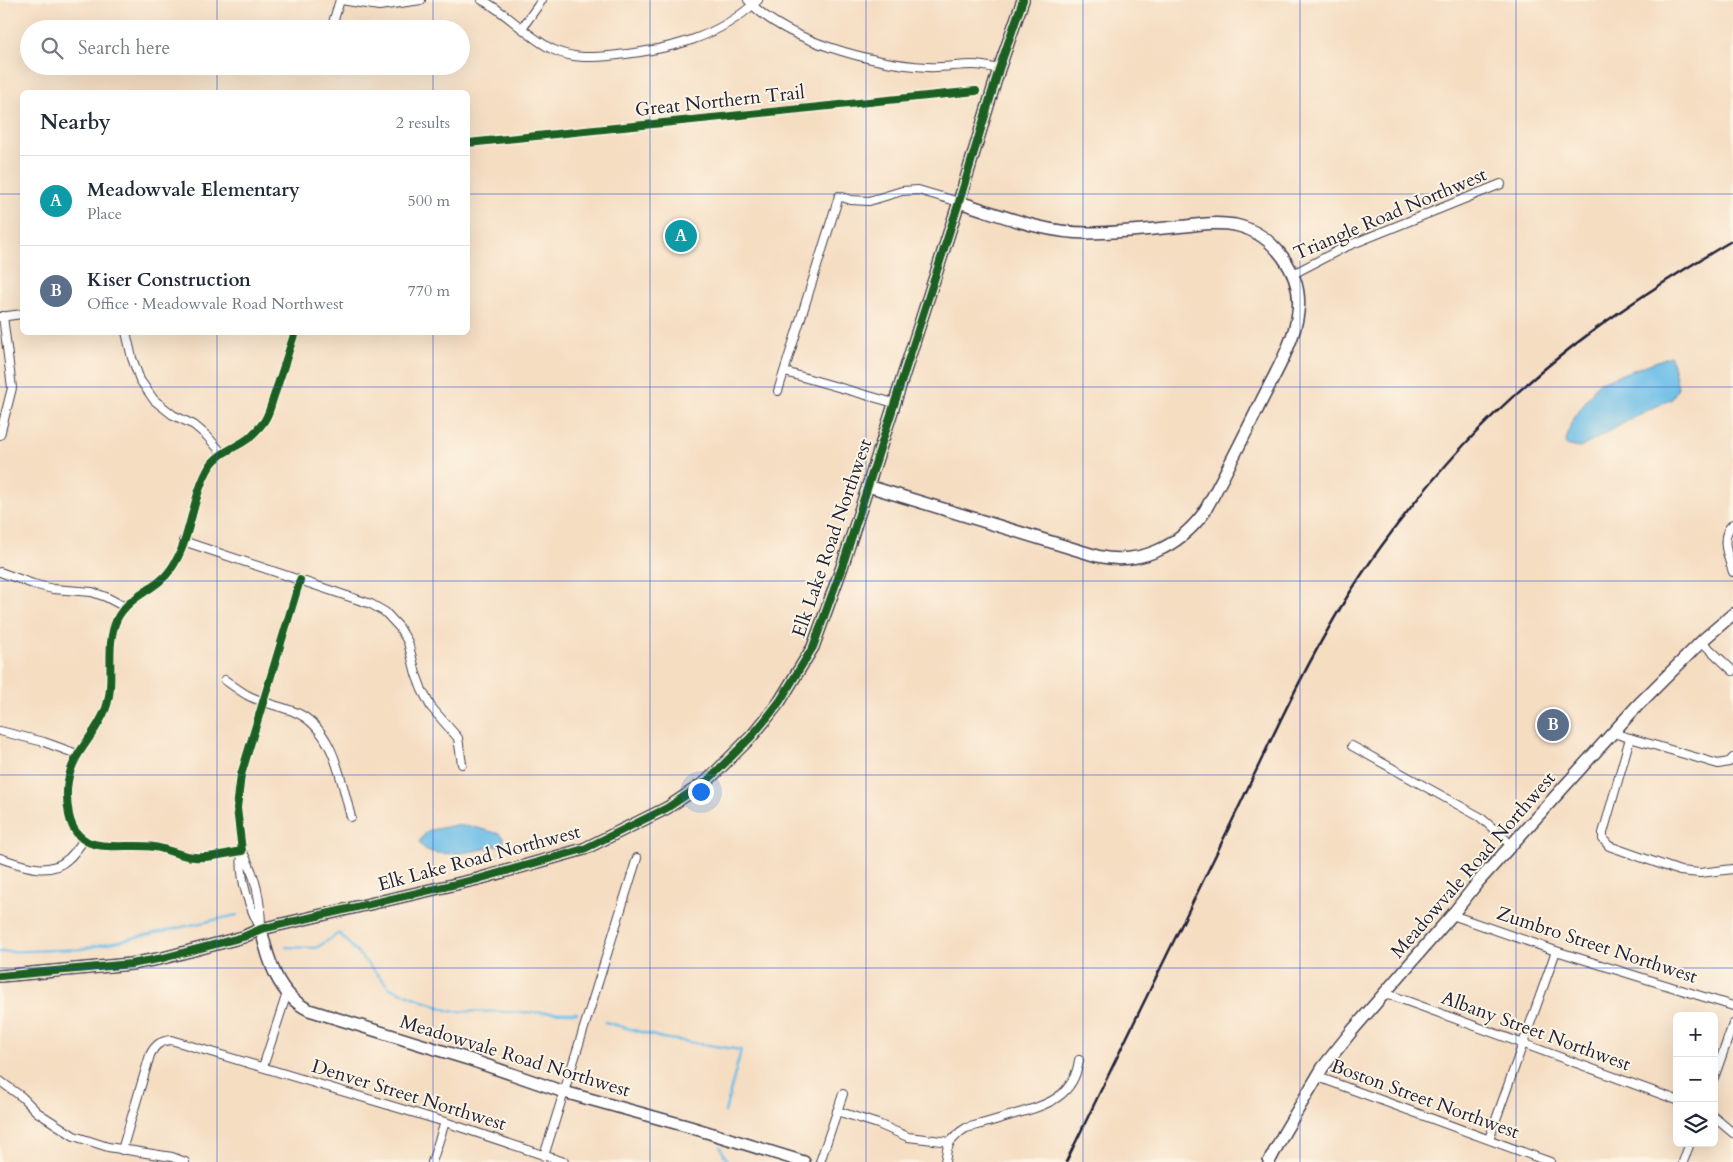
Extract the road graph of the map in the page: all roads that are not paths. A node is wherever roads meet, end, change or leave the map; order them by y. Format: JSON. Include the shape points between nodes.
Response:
{"nodes":[{"id":1,"x":340,"y":0,"type":"edge"},
{"id":2,"x":420,"y":0,"type":"edge"},
{"id":3,"x":482,"y":0,"type":"edge"},
{"id":4,"x":542,"y":0,"type":"edge"},
{"id":5,"x":1022,"y":0,"type":"edge"},
{"id":6,"x":753,"y":2,"type":"edge"},
{"id":7,"x":334,"y":20,"type":"edge"},
{"id":8,"x":522,"y":28,"type":"junction"},
{"id":9,"x":999,"y":69,"type":"junction"},
{"id":10,"x":1501,"y":184,"type":"dead end"},
{"id":11,"x":959,"y":202,"type":"junction"},
{"id":12,"x":1292,"y":274,"type":"junction"},
{"id":13,"x":20,"y":314,"type":"edge"},
{"id":14,"x":2,"y":316,"type":"edge"},
{"id":15,"x":127,"y":335,"type":"edge"},
{"id":16,"x":294,"y":335,"type":"edge"},
{"id":17,"x":784,"y":372,"type":"junction"},
{"id":18,"x":778,"y":391,"type":"dead end"},
{"id":19,"x":894,"y":403,"type":"junction"},
{"id":20,"x":0,"y":435,"type":"edge"},
{"id":21,"x":222,"y":453,"type":"junction"},
{"id":22,"x":868,"y":486,"type":"junction"},
{"id":23,"x":1733,"y":524,"type":"edge"},
{"id":24,"x":183,"y":541,"type":"junction"},
{"id":25,"x":0,"y":572,"type":"edge"},
{"id":26,"x":1733,"y":572,"type":"edge"},
{"id":27,"x":300,"y":580,"type":"junction"},
{"id":28,"x":125,"y":607,"type":"junction"},
{"id":29,"x":1733,"y":614,"type":"edge"},
{"id":30,"x":1702,"y":642,"type":"junction"},
{"id":31,"x":1733,"y":671,"type":"edge"},
{"id":32,"x":225,"y":680,"type":"dead end"},
{"id":33,"x":263,"y":701,"type":"junction"},
{"id":34,"x":0,"y":731,"type":"edge"},
{"id":35,"x":1613,"y":733,"type":"junction"},
{"id":36,"x":1630,"y":738,"type":"junction"},
{"id":37,"x":1352,"y":746,"type":"dead end"},
{"id":38,"x":77,"y":754,"type":"junction"},
{"id":39,"x":1733,"y":758,"type":"edge"},
{"id":40,"x":462,"y":764,"type":"dead end"},
{"id":41,"x":351,"y":817,"type":"dead end"},
{"id":42,"x":84,"y":840,"type":"junction"},
{"id":43,"x":1511,"y":846,"type":"junction"},
{"id":44,"x":242,"y":851,"type":"junction"},
{"id":45,"x":0,"y":858,"type":"edge"},
{"id":46,"x":637,"y":858,"type":"dead end"},
{"id":47,"x":1733,"y":868,"type":"edge"},
{"id":48,"x":1452,"y":915,"type":"junction"},
{"id":49,"x":261,"y":929,"type":"junction"},
{"id":50,"x":1556,"y":951,"type":"junction"},
{"id":51,"x":0,"y":976,"type":"edge"},
{"id":52,"x":287,"y":993,"type":"junction"},
{"id":53,"x":1384,"y":995,"type":"junction"},
{"id":54,"x":1733,"y":1006,"type":"edge"},
{"id":55,"x":1733,"y":1024,"type":"edge"},
{"id":56,"x":1523,"y":1044,"type":"junction"},
{"id":57,"x":1079,"y":1060,"type":"dead end"},
{"id":58,"x":263,"y":1067,"type":"junction"},
{"id":59,"x":1718,"y":1067,"type":"edge"},
{"id":60,"x":1318,"y":1077,"type":"junction"},
{"id":61,"x":0,"y":1081,"type":"edge"},
{"id":62,"x":564,"y":1092,"type":"junction"},
{"id":63,"x":843,"y":1094,"type":"dead end"},
{"id":64,"x":1673,"y":1099,"type":"edge"},
{"id":65,"x":837,"y":1111,"type":"junction"},
{"id":66,"x":1718,"y":1120,"type":"edge"},
{"id":67,"x":445,"y":1122,"type":"junction"},
{"id":68,"x":1733,"y":1133,"type":"edge"},
{"id":69,"x":1489,"y":1139,"type":"junction"},
{"id":70,"x":950,"y":1142,"type":"junction"},
{"id":71,"x":1689,"y":1147,"type":"edge"},
{"id":72,"x":122,"y":1150,"type":"junction"},
{"id":73,"x":544,"y":1156,"type":"junction"},
{"id":74,"x":185,"y":1162,"type":"edge"},
{"id":75,"x":432,"y":1162,"type":"edge"},
{"id":76,"x":564,"y":1162,"type":"edge"},
{"id":77,"x":804,"y":1162,"type":"edge"},
{"id":78,"x":820,"y":1162,"type":"edge"},
{"id":79,"x":945,"y":1162,"type":"edge"},
{"id":80,"x":1269,"y":1162,"type":"edge"},
{"id":81,"x":1550,"y":1162,"type":"edge"},
{"id":82,"x":1683,"y":1162,"type":"edge"}],
"edges":[{"from":1,"to":2,"type":"street","via":[[379,6]]},
{"from":1,"to":7,"type":"street"},
{"from":3,"to":8,"type":"street"},
{"from":4,"to":8,"type":"street"},
{"from":5,"to":9,"type":"street","name":"Elk Lake Road Northwest"},
{"from":6,"to":8,"type":"street","via":[[735,19],[683,44],[602,57],[561,53]]},
{"from":6,"to":9,"type":"street","via":[[768,18],[798,35],[886,63],[928,68],[971,65]]},
{"from":9,"to":11,"type":"street","name":"Elk Lake Road Northwest"},
{"from":10,"to":12,"type":"street","name":"Triangle Road Northwest","via":[[1345,247]]},
{"from":11,"to":12,"type":"street","via":[[1033,225],[1074,233],[1235,225],[1266,240],[1282,256]]},
{"from":11,"to":17,"type":"street","via":[[918,190],[902,191],[869,201],[839,196]]},
{"from":11,"to":19,"type":"street","name":"Elk Lake Road Northwest"},
{"from":12,"to":22,"type":"street","via":[[1299,311],[1283,357],[1203,514],[1187,533],[1166,547],[1130,559],[1104,558]]},
{"from":13,"to":14,"type":"street"},
{"from":14,"to":20,"type":"street","via":[[12,388]]},
{"from":15,"to":21,"type":"street","via":[[140,380],[154,400],[173,415],[194,425]]},
{"from":16,"to":21,"type":"street","via":[[266,420],[249,438]]},
{"from":17,"to":18,"type":"street"},
{"from":17,"to":19,"type":"street"},
{"from":19,"to":22,"type":"street","name":"Elk Lake Road Northwest"},
{"from":21,"to":24,"type":"street","via":[[210,466],[199,490]]},
{"from":22,"to":49,"type":"street","name":"Elk Lake Road Northwest","via":[[813,647],[766,719],[706,781],[667,808],[584,848],[478,879]]},
{"from":23,"to":26,"type":"street","via":[[1727,529],[1724,541]]},
{"from":24,"to":27,"type":"street"},
{"from":24,"to":28,"type":"street","via":[[165,576]]},
{"from":25,"to":28,"type":"street","via":[[54,589],[92,592]]},
{"from":27,"to":33,"type":"street"},
{"from":27,"to":40,"type":"street","via":[[386,612],[408,642],[422,690],[458,738]]},
{"from":28,"to":38,"type":"street","via":[[112,636],[111,681],[106,708]]},
{"from":29,"to":30,"type":"street","name":"Meadowvale Road Northwest"},
{"from":30,"to":31,"type":"street"},
{"from":30,"to":35,"type":"street","name":"Meadowvale Road Northwest"},
{"from":32,"to":33,"type":"street"},
{"from":33,"to":41,"type":"street","via":[[297,713],[319,729],[333,755]]},
{"from":33,"to":44,"type":"street","via":[[238,791]]},
{"from":34,"to":38,"type":"street"},
{"from":35,"to":36,"type":"street"},
{"from":35,"to":43,"type":"street","name":"Meadowvale Road Northwest"},
{"from":36,"to":39,"type":"street","via":[[1718,764]]},
{"from":36,"to":47,"type":"street","via":[[1603,833],[1609,846],[1680,871],[1700,873]]},
{"from":37,"to":43,"type":"street","via":[[1480,817]]},
{"from":38,"to":42,"type":"street","via":[[69,775],[67,800],[70,821]]},
{"from":42,"to":44,"type":"street","via":[[95,845],[154,847],[200,858]]},
{"from":42,"to":45,"type":"street","via":[[70,858],[55,866],[34,868]]},
{"from":43,"to":48,"type":"street","name":"Meadowvale Road Northwest"},
{"from":44,"to":49,"type":"street","via":[[250,864],[261,907]]},
{"from":46,"to":62,"type":"street"},
{"from":48,"to":50,"type":"street","name":"Zumbro Street Northwest"},
{"from":48,"to":53,"type":"street","name":"Meadowvale Road Northwest"},
{"from":49,"to":51,"type":"street","name":"Elk Lake Road Northwest","via":[[243,937],[131,964]]},
{"from":49,"to":52,"type":"street","name":"Meadowvale Road Northwest","via":[[273,969]]},
{"from":50,"to":54,"type":"street","name":"Zumbro Street Northwest"},
{"from":50,"to":56,"type":"street"},
{"from":52,"to":58,"type":"street"},
{"from":52,"to":62,"type":"street","name":"Meadowvale Road Northwest","via":[[315,1012]]},
{"from":53,"to":56,"type":"street","name":"Albany Street Northwest"},
{"from":53,"to":60,"type":"street","name":"Meadowvale Road Northwest","via":[[1351,1032]]},
{"from":55,"to":59,"type":"street"},
{"from":56,"to":64,"type":"street","name":"Albany Street Northwest"},
{"from":56,"to":69,"type":"street"},
{"from":57,"to":70,"type":"street","via":[[1076,1077],[1059,1097],[1041,1106],[966,1128]]},
{"from":58,"to":67,"type":"street","name":"Denver Street Northwest"},
{"from":58,"to":72,"type":"street","name":"Denver Street Northwest","via":[[176,1040],[160,1042],[147,1063]]},
{"from":60,"to":69,"type":"street","name":"Boston Street Northwest"},
{"from":60,"to":80,"type":"street","name":"Meadowvale Road Northwest"},
{"from":61,"to":72,"type":"street","via":[[37,1112],[74,1136]]},
{"from":62,"to":73,"type":"street"},
{"from":62,"to":77,"type":"street","name":"Meadowvale Road Northwest"},
{"from":63,"to":65,"type":"street"},
{"from":65,"to":70,"type":"street","via":[[908,1137]]},
{"from":65,"to":78,"type":"street"},
{"from":66,"to":68,"type":"street"},
{"from":67,"to":73,"type":"street","name":"Denver Street Northwest"},
{"from":67,"to":75,"type":"street"},
{"from":69,"to":81,"type":"street","name":"Boston Street Northwest"},
{"from":70,"to":79,"type":"street"},
{"from":71,"to":82,"type":"street"},
{"from":72,"to":74,"type":"street"},
{"from":73,"to":76,"type":"street","name":"Denver Street Northwest"}]}
